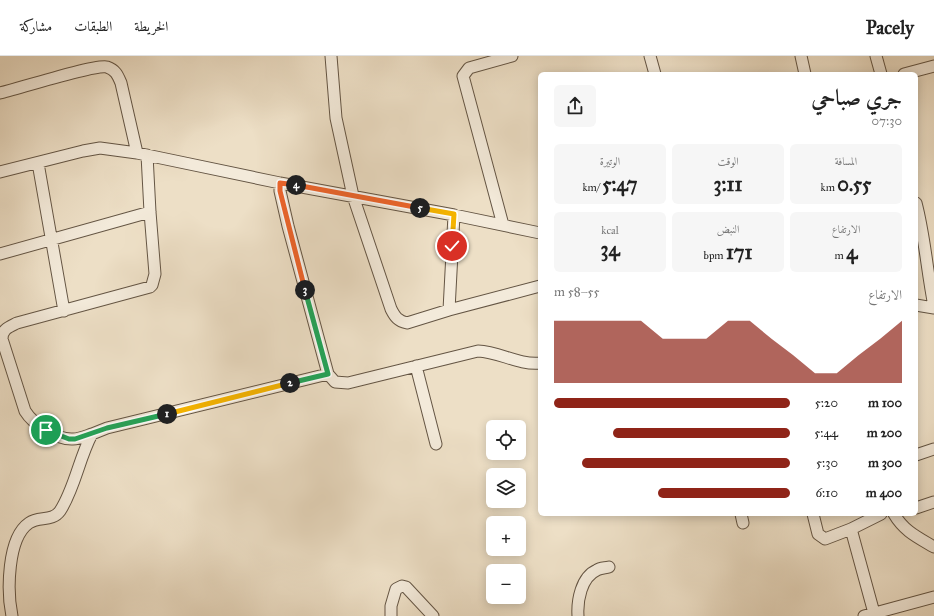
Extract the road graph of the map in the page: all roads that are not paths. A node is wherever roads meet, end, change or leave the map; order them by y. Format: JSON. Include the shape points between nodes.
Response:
{"nodes":[{"id":1,"x":331,"y":56,"type":"edge"},
{"id":2,"x":512,"y":56,"type":"edge"},
{"id":3,"x":650,"y":56,"type":"edge"},
{"id":4,"x":801,"y":56,"type":"edge"},
{"id":5,"x":876,"y":56,"type":"edge"},
{"id":6,"x":934,"y":66,"type":"edge"},
{"id":7,"x":654,"y":72,"type":"edge"},
{"id":8,"x":805,"y":72,"type":"edge"},
{"id":9,"x":880,"y":72,"type":"edge"},
{"id":10,"x":912,"y":72,"type":"edge"},
{"id":11,"x":0,"y":93,"type":"edge"},
{"id":12,"x":142,"y":154,"type":"junction"},
{"id":13,"x":38,"y":163,"type":"junction"},
{"id":14,"x":0,"y":172,"type":"edge"},
{"id":15,"x":280,"y":183,"type":"junction"},
{"id":16,"x":353,"y":196,"type":"junction"},
{"id":17,"x":150,"y":212,"type":"junction"},
{"id":18,"x":918,"y":212,"type":"edge"},
{"id":19,"x":454,"y":214,"type":"junction"},
{"id":20,"x":503,"y":225,"type":"junction"},
{"id":21,"x":538,"y":232,"type":"edge"},
{"id":22,"x":52,"y":240,"type":"junction"},
{"id":23,"x":0,"y":254,"type":"edge"},
{"id":24,"x":538,"y":287,"type":"edge"},
{"id":25,"x":918,"y":305,"type":"edge"},
{"id":26,"x":934,"y":307,"type":"edge"},
{"id":27,"x":449,"y":310,"type":"junction"},
{"id":28,"x":64,"y":311,"type":"junction"},
{"id":29,"x":538,"y":363,"type":"edge"},
{"id":30,"x":416,"y":366,"type":"junction"},
{"id":31,"x":328,"y":374,"type":"junction"},
{"id":32,"x":92,"y":434,"type":"junction"},
{"id":33,"x":436,"y":444,"type":"dead end"},
{"id":34,"x":934,"y":449,"type":"edge"},
{"id":35,"x":918,"y":454,"type":"edge"},
{"id":36,"x":934,"y":502,"type":"edge"},
{"id":37,"x":918,"y":507,"type":"edge"},
{"id":38,"x":814,"y":516,"type":"edge"},
{"id":39,"x":877,"y":516,"type":"edge"},
{"id":40,"x":898,"y":516,"type":"edge"},
{"id":41,"x":851,"y":529,"type":"junction"},
{"id":42,"x":934,"y":546,"type":"edge"},
{"id":43,"x":609,"y":566,"type":"dead end"},
{"id":44,"x":934,"y":597,"type":"edge"},
{"id":45,"x":869,"y":614,"type":"edge"},
{"id":46,"x":12,"y":616,"type":"edge"},
{"id":47,"x":391,"y":616,"type":"edge"},
{"id":48,"x":433,"y":616,"type":"edge"},
{"id":49,"x":578,"y":616,"type":"edge"}],
"edges":[{"from":1,"to":16,"type":"street","via":[[336,118]]},
{"from":2,"to":20,"type":"street","via":[[469,68],[462,76]]},
{"from":3,"to":7,"type":"street"},
{"from":4,"to":8,"type":"street"},
{"from":5,"to":9,"type":"street"},
{"from":6,"to":10,"type":"street"},
{"from":11,"to":12,"type":"street","via":[[87,70],[104,67],[111,69],[121,83]]},
{"from":12,"to":13,"type":"street","via":[[106,148],[93,149]]},
{"from":12,"to":15,"type":"street"},
{"from":12,"to":17,"type":"street"},
{"from":13,"to":14,"type":"street"},
{"from":13,"to":22,"type":"street"},
{"from":15,"to":16,"type":"street"},
{"from":15,"to":31,"type":"street","via":[[288,226]]},
{"from":16,"to":19,"type":"street"},
{"from":16,"to":27,"type":"street","via":[[395,317],[407,323]]},
{"from":17,"to":22,"type":"street"},
{"from":17,"to":28,"type":"street","via":[[155,274],[152,285]]},
{"from":18,"to":26,"type":"street"},
{"from":19,"to":20,"type":"street"},
{"from":19,"to":27,"type":"street"},
{"from":20,"to":21,"type":"street"},
{"from":22,"to":23,"type":"street"},
{"from":22,"to":28,"type":"street"},
{"from":24,"to":27,"type":"street"},
{"from":25,"to":26,"type":"street"},
{"from":28,"to":32,"type":"street","via":[[10,326],[5,329],[2,339],[28,417],[42,428],[69,439]]},
{"from":29,"to":30,"type":"street","via":[[526,363],[478,351]]},
{"from":30,"to":31,"type":"street","via":[[348,383],[335,382]]},
{"from":30,"to":33,"type":"street"},
{"from":31,"to":32,"type":"street","via":[[107,428]]},
{"from":32,"to":46,"type":"street","via":[[58,513],[51,518],[30,522],[16,542],[9,583]]},
{"from":34,"to":35,"type":"street"},
{"from":36,"to":37,"type":"street"},
{"from":38,"to":41,"type":"street","via":[[818,534],[825,539]]},
{"from":39,"to":41,"type":"street"},
{"from":40,"to":42,"type":"street","via":[[907,530]]},
{"from":41,"to":45,"type":"street"},
{"from":43,"to":49,"type":"street","via":[[596,570],[583,585]]},
{"from":44,"to":45,"type":"street"},
{"from":47,"to":48,"type":"street","via":[[396,589],[402,586],[406,587]]}]}
